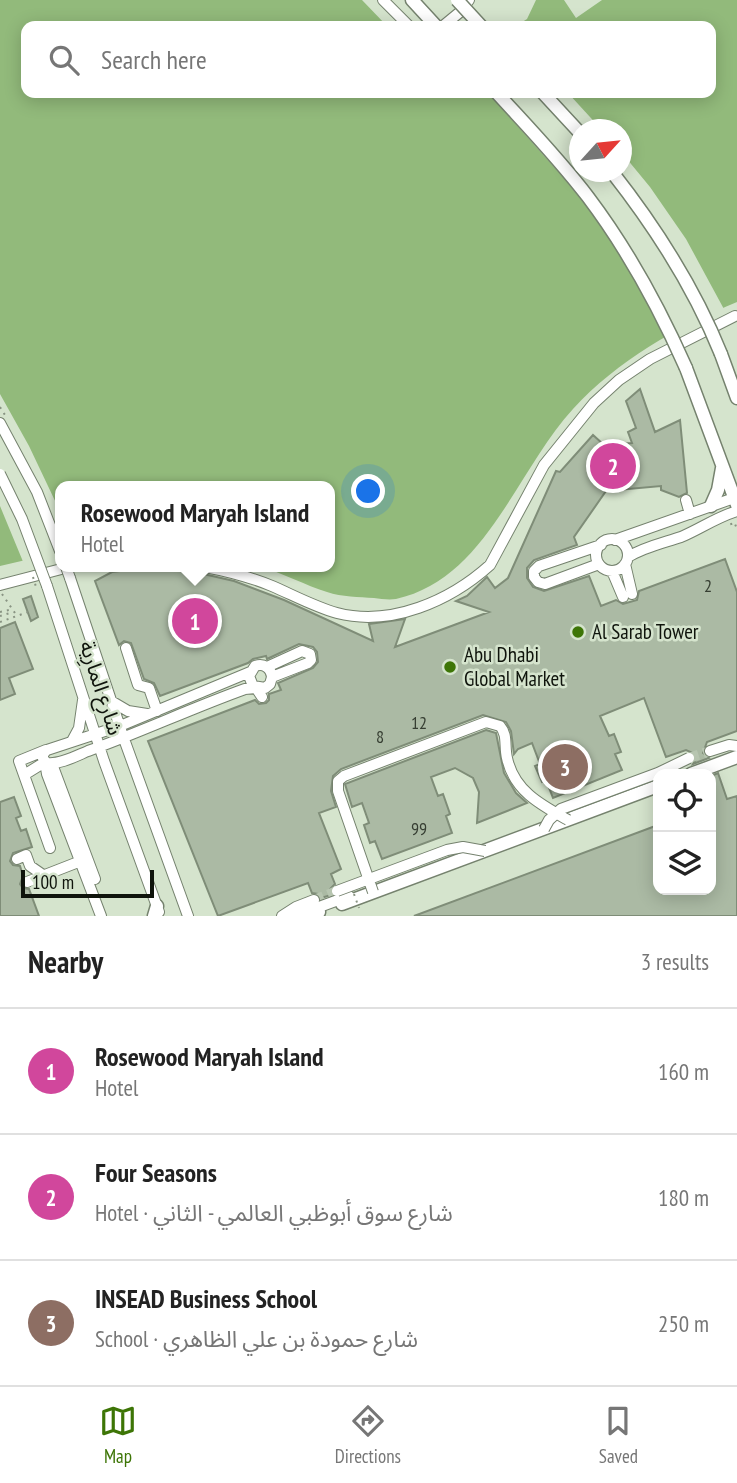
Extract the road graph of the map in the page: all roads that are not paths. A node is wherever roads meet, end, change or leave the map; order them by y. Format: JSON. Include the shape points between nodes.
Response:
{"nodes":[{"id":1,"x":383,"y":0,"type":"edge"},
{"id":2,"x":412,"y":0,"type":"edge"},
{"id":3,"x":457,"y":0,"type":"edge"},
{"id":4,"x":469,"y":0,"type":"edge"},
{"id":5,"x":404,"y":21,"type":"edge"},
{"id":6,"x":431,"y":21,"type":"edge"},
{"id":7,"x":449,"y":21,"type":"edge"},
{"id":8,"x":476,"y":21,"type":"edge"},
{"id":9,"x":502,"y":98,"type":"edge"},
{"id":10,"x":548,"y":98,"type":"edge"},
{"id":11,"x":569,"y":122,"type":"edge"},
{"id":12,"x":619,"y":182,"type":"edge"},
{"id":13,"x":735,"y":316,"type":"dead end"},
{"id":14,"x":737,"y":398,"type":"edge"},
{"id":15,"x":0,"y":423,"type":"edge"},
{"id":16,"x":722,"y":464,"type":"junction"},
{"id":17,"x":0,"y":474,"type":"edge"},
{"id":18,"x":686,"y":500,"type":"dead end"},
{"id":19,"x":736,"y":503,"type":"edge"},
{"id":20,"x":711,"y":506,"type":"junction"},
{"id":21,"x":690,"y":514,"type":"junction"},
{"id":22,"x":55,"y":538,"type":"edge"},
{"id":23,"x":615,"y":540,"type":"junction"},
{"id":24,"x":601,"y":545,"type":"junction"},
{"id":25,"x":627,"y":561,"type":"junction"},
{"id":26,"x":599,"y":564,"type":"junction"},
{"id":27,"x":55,"y":571,"type":"edge"},
{"id":28,"x":612,"y":571,"type":"junction"},
{"id":29,"x":69,"y":572,"type":"edge"},
{"id":30,"x":227,"y":572,"type":"edge"},
{"id":31,"x":0,"y":588,"type":"edge"},
{"id":32,"x":126,"y":648,"type":"dead end"},
{"id":33,"x":267,"y":667,"type":"junction"},
{"id":34,"x":250,"y":672,"type":"junction"},
{"id":35,"x":265,"y":688,"type":"junction"},
{"id":36,"x":83,"y":696,"type":"junction"},
{"id":37,"x":111,"y":701,"type":"junction"},
{"id":38,"x":154,"y":713,"type":"junction"},
{"id":39,"x":120,"y":726,"type":"junction"},
{"id":40,"x":730,"y":734,"type":"dead end"},
{"id":41,"x":96,"y":735,"type":"junction"},
{"id":42,"x":124,"y":739,"type":"junction"},
{"id":43,"x":72,"y":741,"type":"junction"},
{"id":44,"x":714,"y":746,"type":"tunnel mouth"},
{"id":45,"x":100,"y":747,"type":"junction"},
{"id":46,"x":47,"y":750,"type":"junction"},
{"id":47,"x":736,"y":751,"type":"edge"},
{"id":48,"x":689,"y":758,"type":"tunnel mouth"},
{"id":49,"x":48,"y":763,"type":"junction"},
{"id":50,"x":695,"y":769,"type":"edge"},
{"id":51,"x":701,"y":769,"type":"edge"},
{"id":52,"x":24,"y":775,"type":"junction"},
{"id":53,"x":653,"y":787,"type":"edge"},
{"id":54,"x":653,"y":787,"type":"edge"},
{"id":55,"x":555,"y":813,"type":"junction"},
{"id":56,"x":568,"y":820,"type":"junction"},
{"id":57,"x":544,"y":829,"type":"junction"},
{"id":58,"x":50,"y":848,"type":"dead end"},
{"id":59,"x":485,"y":850,"type":"junction"},
{"id":60,"x":17,"y":859,"type":"dead end"},
{"id":61,"x":84,"y":860,"type":"junction"},
{"id":62,"x":43,"y":875,"type":"junction"},
{"id":63,"x":368,"y":879,"type":"junction"},
{"id":64,"x":27,"y":882,"type":"dead end"},
{"id":65,"x":337,"y":891,"type":"tunnel mouth"},
{"id":66,"x":373,"y":892,"type":"junction"},
{"id":67,"x":342,"y":904,"type":"tunnel mouth"},
{"id":68,"x":314,"y":909,"type":"tunnel mouth"},
{"id":69,"x":157,"y":913,"type":"edge"},
{"id":70,"x":101,"y":916,"type":"edge"},
{"id":71,"x":108,"y":916,"type":"edge"},
{"id":72,"x":188,"y":916,"type":"edge"},
{"id":73,"x":282,"y":916,"type":"edge"},
{"id":74,"x":295,"y":916,"type":"edge"}],
"edges":[{"from":1,"to":5,"type":"street"},
{"from":2,"to":6,"type":"main road"},
{"from":3,"to":8,"type":"main road","bridge":true},
{"from":4,"to":7,"type":"street"},
{"from":9,"to":16,"type":"main road","bridge":true,"via":[[571,175],[631,259],[678,349]]},
{"from":10,"to":11,"type":"main road"},
{"from":12,"to":14,"type":"main road","bridge":true,"via":[[684,275]]},
{"from":13,"to":30,"type":"street","via":[[650,359],[594,403],[544,465],[490,565],[435,601],[397,614],[344,615]]},
{"from":15,"to":22,"type":"street","via":[[37,492]]},
{"from":16,"to":19,"type":"main road"},
{"from":16,"to":20,"type":"main road"},
{"from":17,"to":36,"type":"street","name":"شارع المارِية","bridge":true,"via":[[35,552]]},
{"from":18,"to":21,"type":"street"},
{"from":19,"to":20,"type":"street"},
{"from":19,"to":25,"type":"street","via":[[689,533],[640,550]]},
{"from":20,"to":21,"type":"street"},
{"from":21,"to":23,"type":"street"},
{"from":23,"to":24,"type":"street"},
{"from":23,"to":25,"type":"street","via":[[626,548]]},
{"from":24,"to":26,"type":"street"},
{"from":24,"to":26,"type":"street","via":[[539,566],[534,578],[545,583]]},
{"from":25,"to":28,"type":"street"},
{"from":25,"to":28,"type":"street","via":[[628,596]]},
{"from":26,"to":28,"type":"street"},
{"from":27,"to":31,"type":"street"},
{"from":29,"to":37,"type":"street","name":"شارع المارِية"},
{"from":32,"to":38,"type":"street","via":[[138,685],[149,688]]},
{"from":33,"to":34,"type":"street","via":[[259,665]]},
{"from":33,"to":35,"type":"street"},
{"from":33,"to":35,"type":"street","via":[[302,651],[310,654],[308,663]]},
{"from":34,"to":35,"type":"street","via":[[249,679]]},
{"from":34,"to":38,"type":"street"},
{"from":35,"to":42,"type":"street","via":[[241,691]]},
{"from":36,"to":41,"type":"street","name":"شارع المارِية"},
{"from":36,"to":43,"type":"street","via":[[79,728]]},
{"from":37,"to":38,"type":"street","via":[[128,710]]},
{"from":37,"to":39,"type":"street","name":"شارع المارِية"},
{"from":38,"to":39,"type":"street"},
{"from":39,"to":41,"type":"street"},
{"from":39,"to":42,"type":"street","name":"شارع المارِية"},
{"from":40,"to":47,"type":"street"},
{"from":41,"to":43,"type":"street"},
{"from":41,"to":45,"type":"street","name":"شارع المارِية"},
{"from":42,"to":45,"type":"street"},
{"from":42,"to":72,"type":"street","name":"شارع المارِية"},
{"from":43,"to":46,"type":"street"},
{"from":44,"to":47,"type":"street"},
{"from":45,"to":49,"type":"street"},
{"from":45,"to":69,"type":"street","name":"شارع المارِية"},
{"from":46,"to":49,"type":"street","via":[[43,754]]},
{"from":46,"to":52,"type":"street","via":[[19,761]]},
{"from":47,"to":50,"type":"street"},
{"from":47,"to":51,"type":"main road"},
{"from":48,"to":55,"type":"street","bridge":true},
{"from":49,"to":52,"type":"street"},
{"from":49,"to":61,"type":"street"},
{"from":52,"to":58,"type":"street"},
{"from":53,"to":56,"type":"main road"},
{"from":54,"to":74,"type":"street"},
{"from":55,"to":56,"type":"street","bridge":true},
{"from":55,"to":57,"type":"street","bridge":true},
{"from":55,"to":63,"type":"street","bridge":true,"via":[[531,798],[516,780],[500,726],[486,722],[465,729],[338,781]]},
{"from":56,"to":57,"type":"main road","bridge":true},
{"from":57,"to":59,"type":"main road"},
{"from":59,"to":63,"type":"street","bridge":true,"via":[[447,850]]},
{"from":59,"to":66,"type":"main road"},
{"from":60,"to":62,"type":"street","via":[[26,855],[30,866]]},
{"from":61,"to":62,"type":"street"},
{"from":61,"to":70,"type":"street"},
{"from":61,"to":71,"type":"street"},
{"from":62,"to":64,"type":"street"},
{"from":63,"to":65,"type":"street","bridge":true},
{"from":63,"to":66,"type":"street","bridge":true},
{"from":66,"to":67,"type":"main road"},
{"from":68,"to":73,"type":"street","via":[[296,907]]}]}
